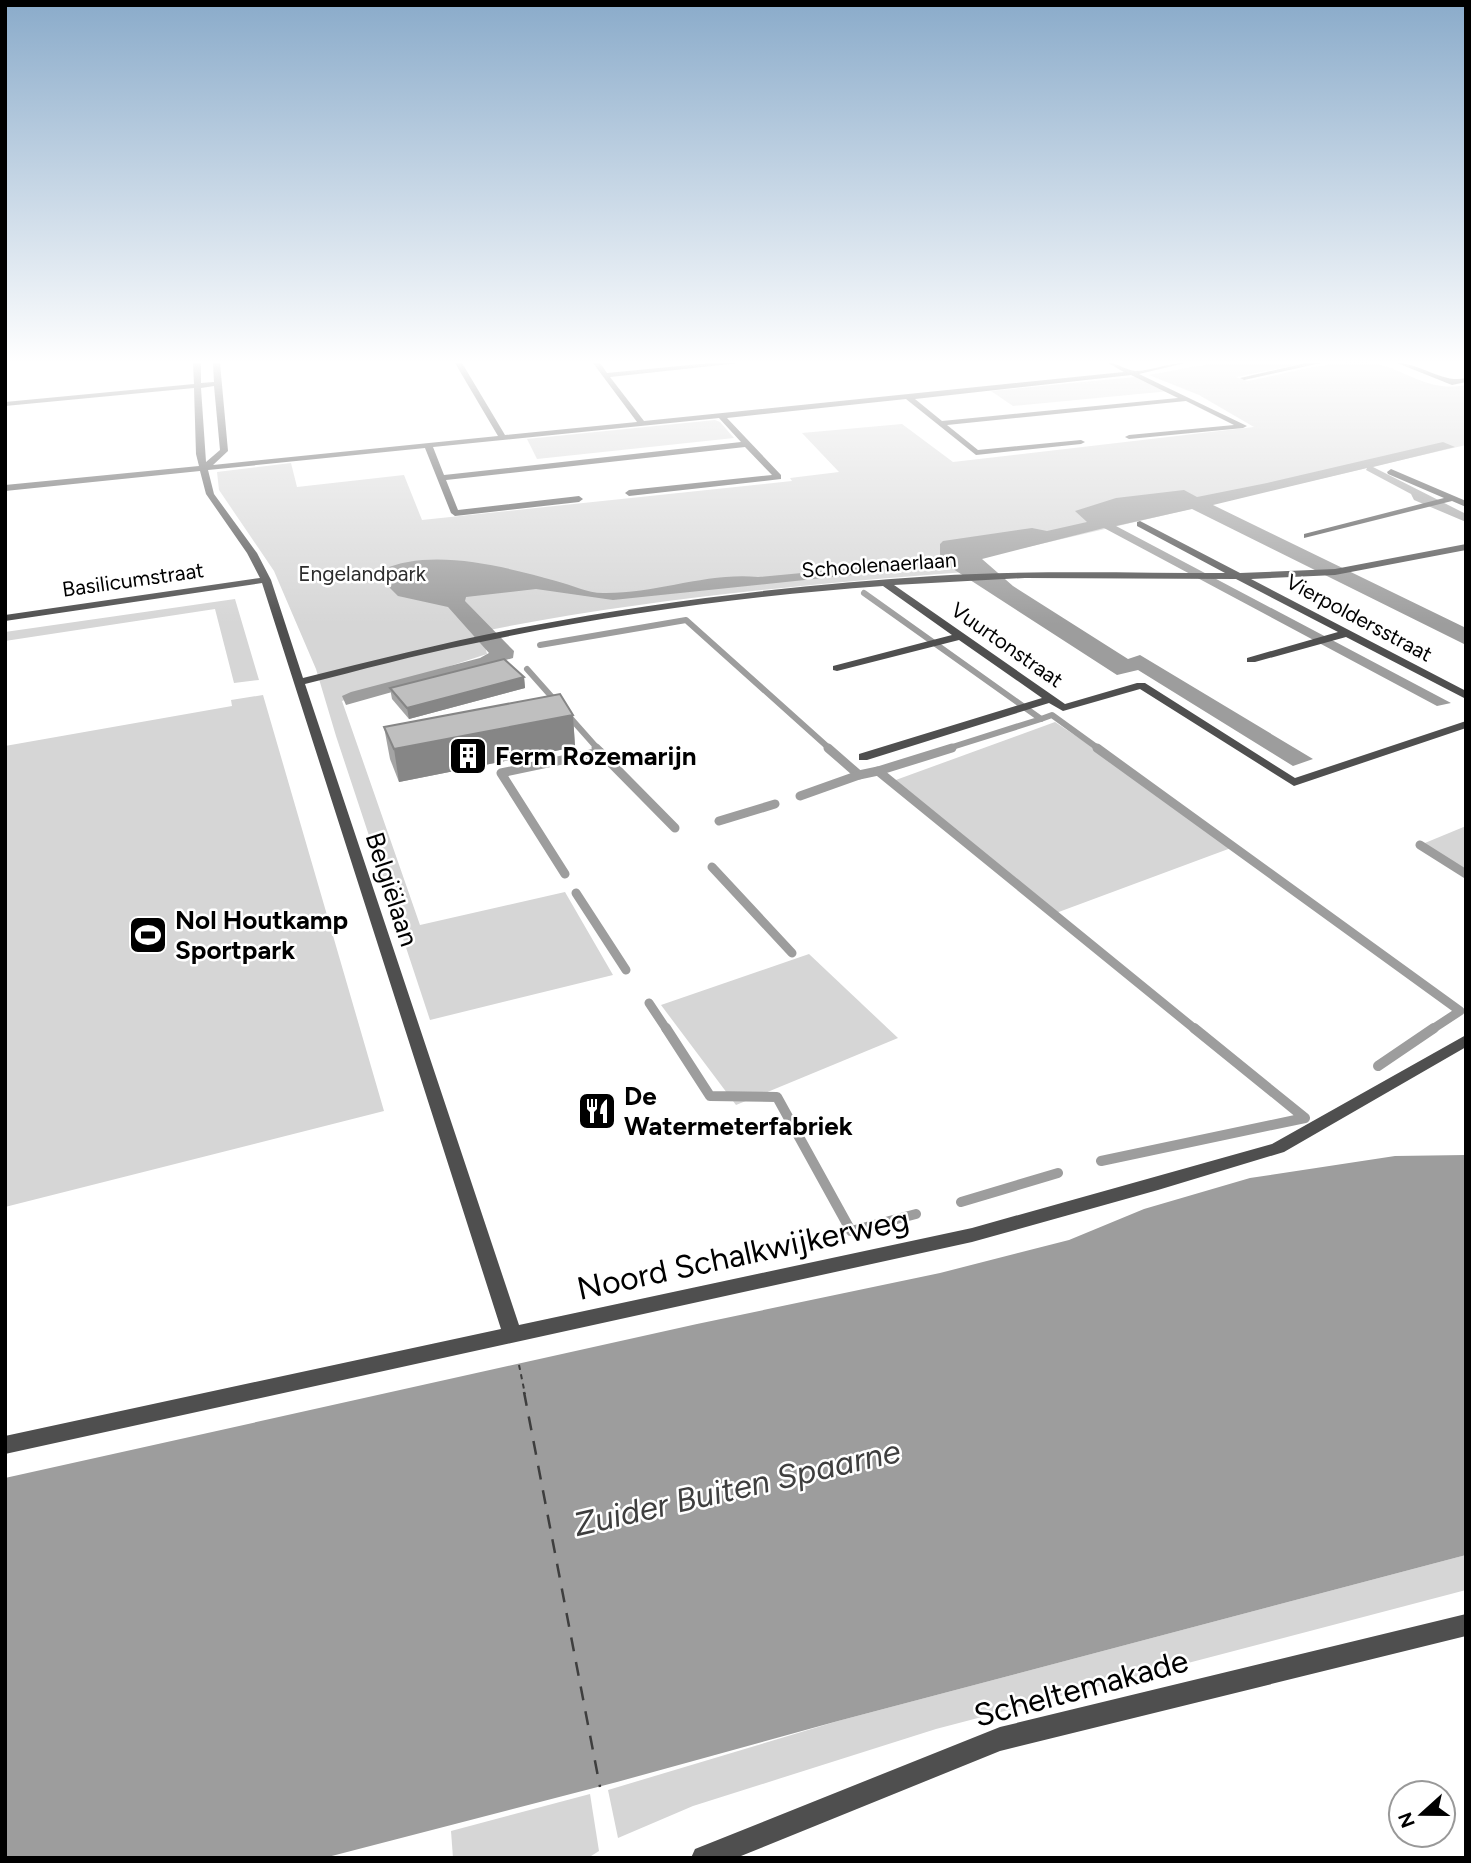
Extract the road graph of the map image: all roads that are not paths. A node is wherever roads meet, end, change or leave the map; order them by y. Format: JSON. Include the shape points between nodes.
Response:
{"nodes":[{"id":1,"x":200,"y":450,"type":"edge"},
{"id":2,"x":225,"y":450,"type":"edge"},
{"id":3,"x":389,"y":450,"type":"edge"},
{"id":4,"x":430,"y":450,"type":"edge"},
{"id":5,"x":694,"y":450,"type":"edge"},
{"id":6,"x":753,"y":450,"type":"edge"},
{"id":7,"x":972,"y":450,"type":"edge"},
{"id":8,"x":1005,"y":450,"type":"edge"},
{"id":9,"x":203,"y":469,"type":"junction"},
{"id":10,"x":1391,"y":472,"type":"dead end"},
{"id":11,"x":441,"y":478,"type":"junction"},
{"id":12,"x":5,"y":488,"type":"edge"},
{"id":13,"x":629,"y":493,"type":"dead end"},
{"id":14,"x":579,"y":499,"type":"dead end"},
{"id":15,"x":1448,"y":499,"type":"junction"},
{"id":16,"x":1466,"y":504,"type":"edge"},
{"id":17,"x":1140,"y":524,"type":"dead end"},
{"id":18,"x":1307,"y":536,"type":"dead end"},
{"id":19,"x":1466,"y":547,"type":"edge"},
{"id":20,"x":1234,"y":574,"type":"junction"},
{"id":21,"x":266,"y":580,"type":"junction"},
{"id":22,"x":885,"y":583,"type":"junction"},
{"id":23,"x":5,"y":618,"type":"edge"},
{"id":24,"x":1342,"y":634,"type":"junction"},
{"id":25,"x":954,"y":637,"type":"junction"},
{"id":26,"x":1251,"y":660,"type":"dead end"},
{"id":27,"x":837,"y":668,"type":"dead end"},
{"id":28,"x":300,"y":681,"type":"junction"},
{"id":29,"x":1466,"y":696,"type":"edge"},
{"id":30,"x":1051,"y":699,"type":"junction"},
{"id":31,"x":1466,"y":724,"type":"edge"},
{"id":32,"x":863,"y":758,"type":"dead end"},
{"id":33,"x":1466,"y":1040,"type":"edge"},
{"id":34,"x":513,"y":1336,"type":"junction"},
{"id":35,"x":5,"y":1445,"type":"edge"},
{"id":36,"x":1466,"y":1625,"type":"edge"},
{"id":37,"x":719,"y":1854,"type":"edge"}],
"edges":[{"from":1,"to":9,"type":"street","name":"Belgiëlaan"},
{"from":2,"to":9,"type":"street"},
{"from":3,"to":9,"type":"street"},
{"from":4,"to":11,"type":"street"},
{"from":5,"to":11,"type":"street"},
{"from":6,"to":13,"type":"street","via":[[778,477]]},
{"from":7,"to":8,"type":"street"},
{"from":9,"to":12,"type":"street"},
{"from":9,"to":21,"type":"street","name":"Belgiëlaan","via":[[210,494]]},
{"from":10,"to":15,"type":"street"},
{"from":11,"to":14,"type":"street","via":[[455,513]]},
{"from":15,"to":16,"type":"street"},
{"from":15,"to":18,"type":"street"},
{"from":17,"to":20,"type":"street","name":"Vierpoldersstraat"},
{"from":19,"to":20,"type":"street","name":"Schoolenaerlaan","via":[[1368,568]]},
{"from":20,"to":22,"type":"street","name":"Schoolenaerlaan","via":[[1012,576]]},
{"from":20,"to":24,"type":"street","name":"Vierpoldersstraat"},
{"from":21,"to":23,"type":"street","name":"Basilicumstraat"},
{"from":21,"to":28,"type":"street","name":"Belgiëlaan"},
{"from":22,"to":25,"type":"street","name":"Vuurtonstraat"},
{"from":22,"to":28,"type":"street","name":"Schoolenaerlaan","via":[[692,603],[506,634]]},
{"from":24,"to":26,"type":"street"},
{"from":24,"to":29,"type":"street","name":"Vierpoldersstraat"},
{"from":25,"to":27,"type":"street"},
{"from":25,"to":30,"type":"street","name":"Vuurtonstraat"},
{"from":28,"to":34,"type":"street","name":"Belgiëlaan"},
{"from":30,"to":31,"type":"street","name":"Vuurtonstraat","via":[[1063,708],[1141,685],[1294,782]]},
{"from":30,"to":32,"type":"street"},
{"from":33,"to":34,"type":"street","name":"Noord Schalkwijkerweg","via":[[1278,1148],[972,1235]]},
{"from":34,"to":35,"type":"street","name":"Noord Schalkwijkerweg"},
{"from":36,"to":37,"type":"street","name":"Scheltemakade","via":[[1000,1739]]}]}
